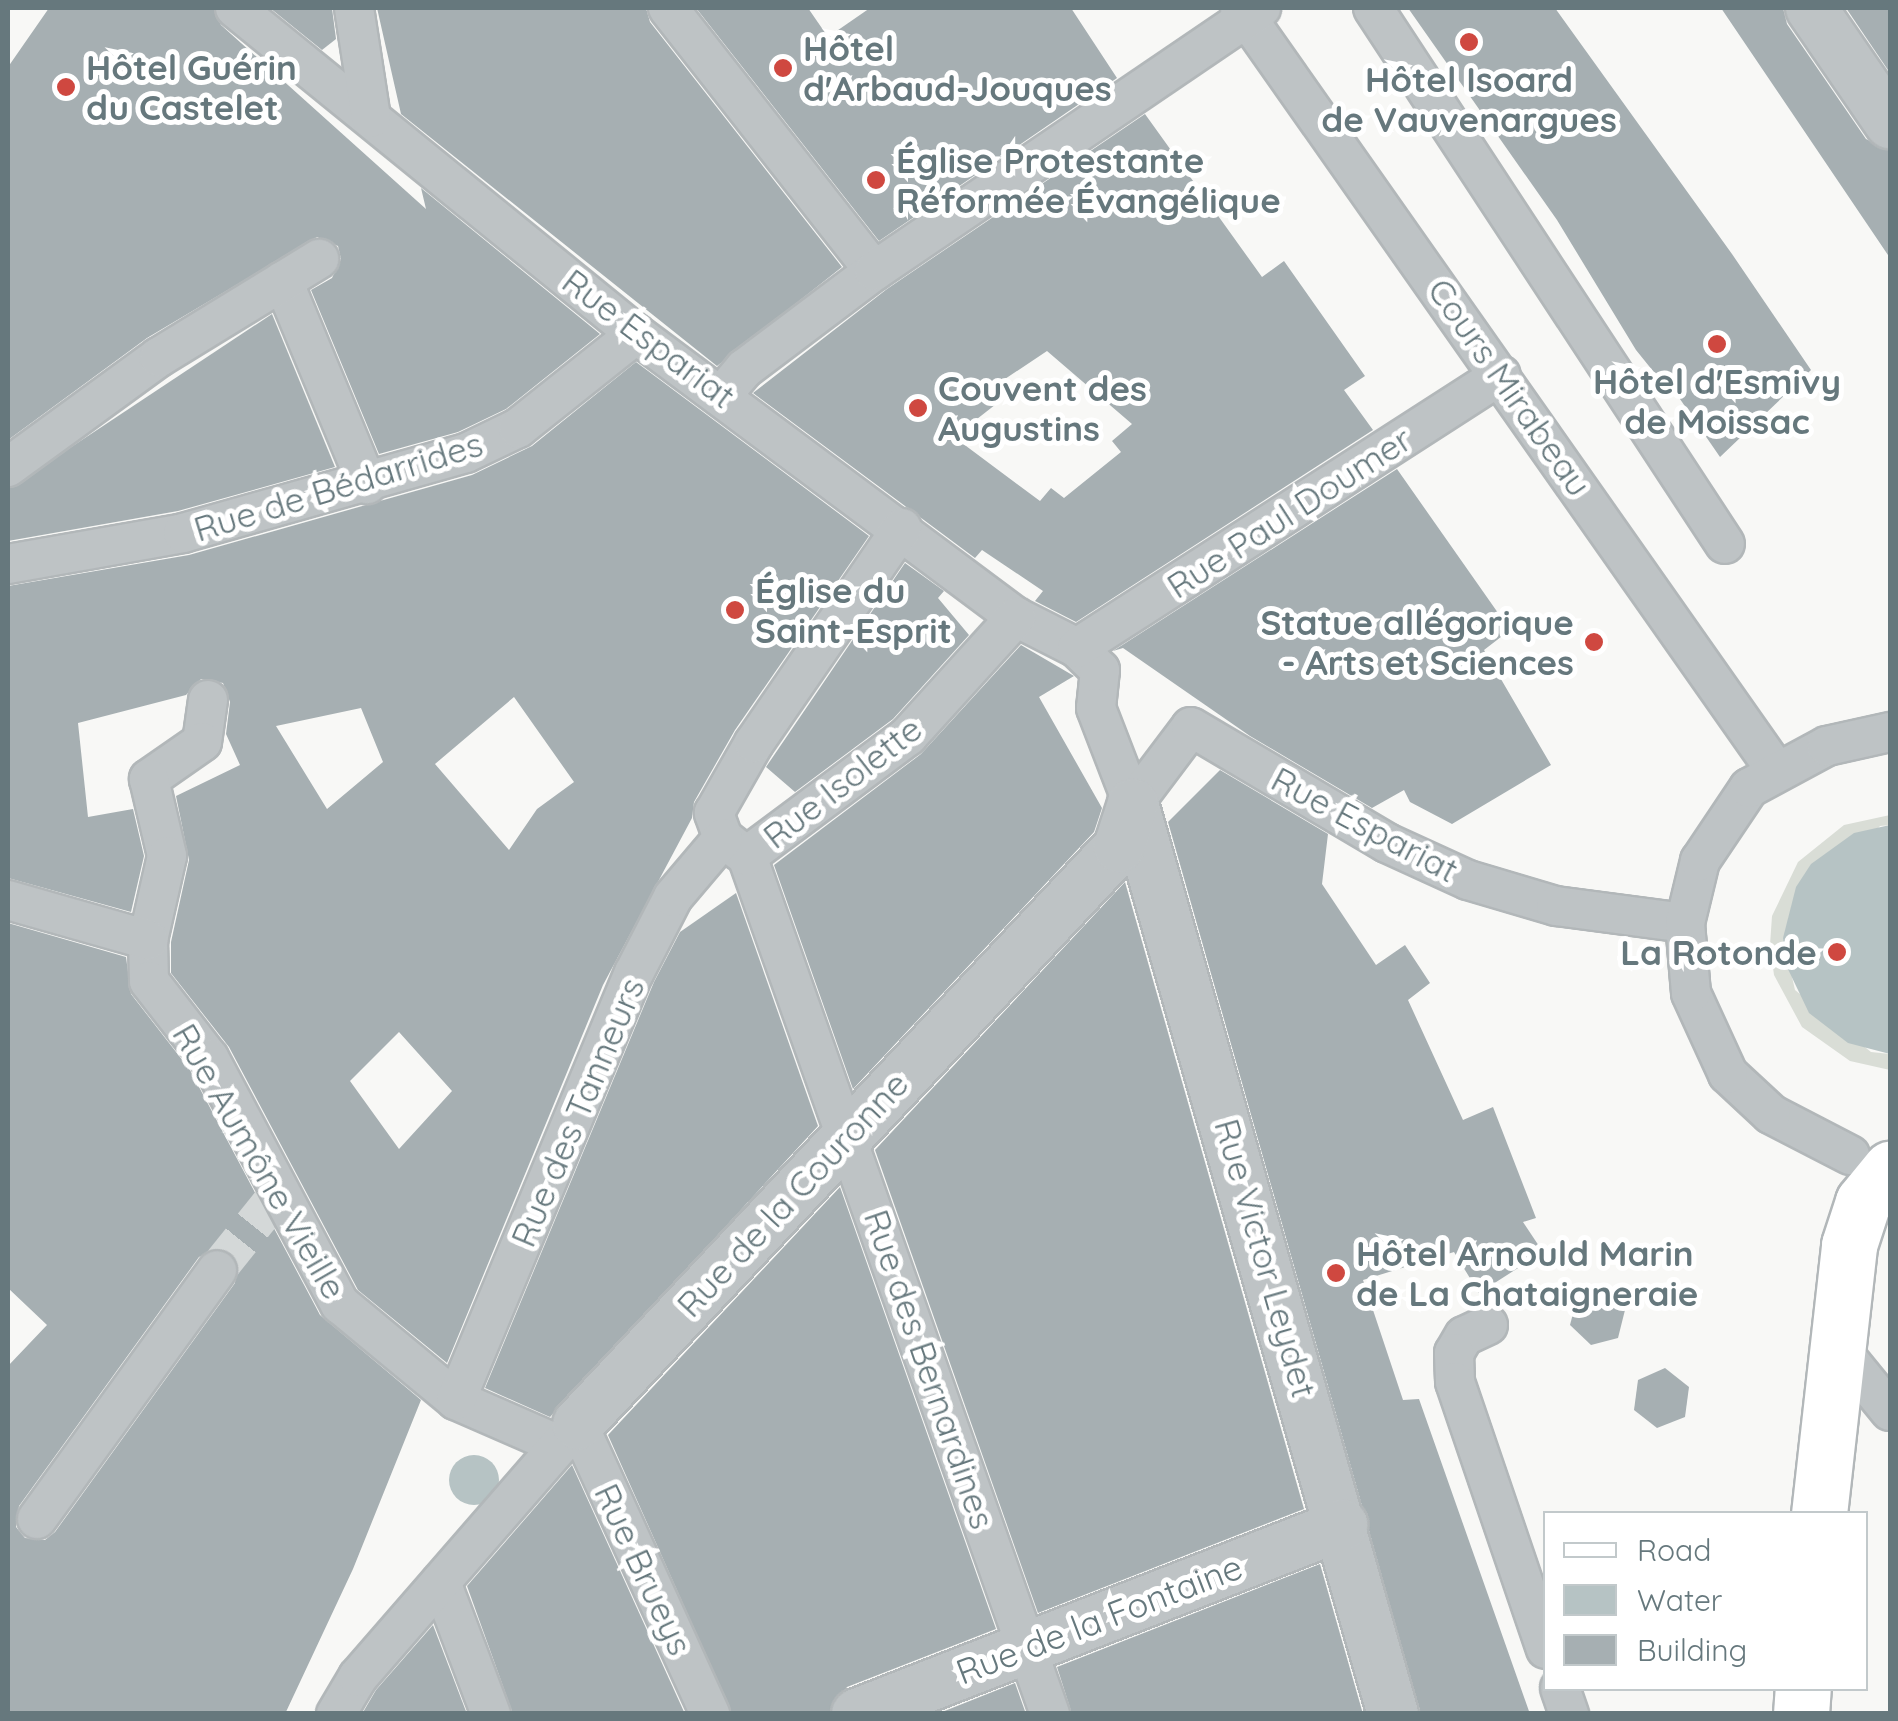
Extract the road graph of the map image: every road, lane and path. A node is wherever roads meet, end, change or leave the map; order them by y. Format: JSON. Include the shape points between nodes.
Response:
{"nodes":[{"id":1,"x":235,"y":8,"type":"edge"},
{"id":2,"x":354,"y":8,"type":"edge"},
{"id":3,"x":668,"y":8,"type":"edge"},
{"id":4,"x":1374,"y":8,"type":"edge"},
{"id":5,"x":1811,"y":8,"type":"edge"},
{"id":6,"x":1249,"y":10,"type":"edge"},
{"id":7,"x":371,"y":118,"type":"junction"},
{"id":8,"x":1890,"y":123,"type":"edge"},
{"id":9,"x":320,"y":259,"type":"dead end"},
{"id":10,"x":874,"y":270,"type":"junction"},
{"id":11,"x":282,"y":282,"type":"junction"},
{"id":12,"x":636,"y":334,"type":"junction"},
{"id":13,"x":1501,"y":375,"type":"junction"},
{"id":14,"x":723,"y":394,"type":"junction"},
{"id":15,"x":8,"y":468,"type":"edge"},
{"id":16,"x":367,"y":484,"type":"junction"},
{"id":17,"x":902,"y":528,"type":"junction"},
{"id":18,"x":1725,"y":544,"type":"dead end"},
{"id":19,"x":8,"y":564,"type":"edge"},
{"id":20,"x":1016,"y":617,"type":"junction"},
{"id":21,"x":1077,"y":648,"type":"junction"},
{"id":22,"x":208,"y":700,"type":"dead end"},
{"id":23,"x":1890,"y":732,"type":"edge"},
{"id":24,"x":1775,"y":768,"type":"junction"},
{"id":25,"x":1133,"y":804,"type":"junction"},
{"id":26,"x":728,"y":836,"type":"junction"},
{"id":27,"x":8,"y":900,"type":"edge"},
{"id":28,"x":1686,"y":923,"type":"junction"},
{"id":29,"x":148,"y":940,"type":"junction"},
{"id":30,"x":847,"y":1134,"type":"junction"},
{"id":31,"x":1870,"y":1162,"type":"edge"},
{"id":32,"x":217,"y":1270,"type":"tunnel mouth"},
{"id":33,"x":1488,"y":1325,"type":"dead end"},
{"id":34,"x":1836,"y":1346,"type":"junction"},
{"id":35,"x":456,"y":1400,"type":"junction"},
{"id":36,"x":1890,"y":1411,"type":"edge"},
{"id":37,"x":568,"y":1435,"type":"junction"},
{"id":38,"x":1819,"y":1511,"type":"edge"},
{"id":39,"x":38,"y":1519,"type":"dead end"},
{"id":40,"x":1342,"y":1526,"type":"junction"},
{"id":41,"x":441,"y":1582,"type":"junction"},
{"id":42,"x":1543,"y":1640,"type":"edge"},
{"id":43,"x":1028,"y":1645,"type":"junction"},
{"id":44,"x":336,"y":1714,"type":"edge"},
{"id":45,"x":490,"y":1714,"type":"edge"},
{"id":46,"x":710,"y":1714,"type":"edge"},
{"id":47,"x":856,"y":1714,"type":"edge"},
{"id":48,"x":1050,"y":1714,"type":"edge"},
{"id":49,"x":1393,"y":1714,"type":"edge"}],
"edges":[{"from":1,"to":7,"type":"street","name":"Rue Espariat"},
{"from":2,"to":7,"type":"street"},
{"from":3,"to":10,"type":"street"},
{"from":4,"to":18,"type":"street"},
{"from":5,"to":8,"type":"street"},
{"from":6,"to":10,"type":"street"},
{"from":6,"to":13,"type":"street","name":"Cours Mirabeau"},
{"from":7,"to":12,"type":"street","name":"Rue Espariat"},
{"from":9,"to":11,"type":"street"},
{"from":10,"to":14,"type":"street","via":[[744,369]]},
{"from":11,"to":15,"type":"street","via":[[159,357]]},
{"from":11,"to":16,"type":"street"},
{"from":12,"to":14,"type":"street","name":"Rue Espariat"},
{"from":12,"to":16,"type":"street","name":"Rue de Bédarrides","via":[[518,428],[466,454]]},
{"from":13,"to":21,"type":"street","name":"Rue Paul Doumer"},
{"from":13,"to":24,"type":"street","name":"Cours Mirabeau"},
{"from":14,"to":17,"type":"street","name":"Rue Espariat"},
{"from":16,"to":19,"type":"street","name":"Rue de Bédarrides","via":[[183,532]]},
{"from":17,"to":20,"type":"street","name":"Rue Espariat"},
{"from":17,"to":26,"type":"street","name":"Rue des Tanneurs","via":[[754,743]]},
{"from":20,"to":21,"type":"street","name":"Rue Espariat"},
{"from":20,"to":26,"type":"street","name":"Rue Isolette","via":[[908,736]]},
{"from":21,"to":25,"type":"street","via":[[1100,670],[1096,708]]},
{"from":22,"to":29,"type":"street","via":[[202,742],[149,779],[167,856]]},
{"from":23,"to":24,"type":"street","via":[[1827,746]]},
{"from":24,"to":28,"type":"street","via":[[1749,788],[1710,841]]},
{"from":25,"to":28,"type":"street","name":"Rue Espariat","via":[[1191,727],[1387,842],[1468,880],[1556,906]]},
{"from":25,"to":30,"type":"street","name":"Rue de la Couronne","via":[[1119,847]]},
{"from":25,"to":40,"type":"street","name":"Rue Victor Leydet"},
{"from":26,"to":30,"type":"street","name":"Rue des Bernardines"},
{"from":26,"to":35,"type":"street","name":"Rue des Tanneurs","via":[[673,897],[634,972]]},
{"from":27,"to":29,"type":"street"},
{"from":28,"to":31,"type":"street","via":[[1690,993],[1728,1074],[1771,1114]]},
{"from":29,"to":35,"type":"street","name":"Rue Aumône Vieille","via":[[149,981],[208,1058],[275,1198],[340,1304]]},
{"from":30,"to":37,"type":"street","name":"Rue de la Couronne"},
{"from":30,"to":43,"type":"street","name":"Rue des Bernardines"},
{"from":31,"to":34,"type":"main road","via":[[1848,1245]]},
{"from":32,"to":39,"type":"street"},
{"from":33,"to":42,"type":"street","via":[[1464,1336],[1454,1353],[1455,1382]]},
{"from":34,"to":36,"type":"street"},
{"from":34,"to":38,"type":"main road"},
{"from":35,"to":37,"type":"street","name":"Rue Aumône Vieille"},
{"from":37,"to":41,"type":"street","name":"Rue de la Couronne"},
{"from":37,"to":46,"type":"street","name":"Rue Brueys"},
{"from":40,"to":43,"type":"street","name":"Rue de la Fontaine"},
{"from":40,"to":49,"type":"street","name":"Rue Victor Leydet"},
{"from":41,"to":44,"type":"street","name":"Rue de la Couronne","via":[[358,1677]]},
{"from":41,"to":45,"type":"street"},
{"from":43,"to":47,"type":"street","name":"Rue de la Fontaine"},
{"from":43,"to":48,"type":"street","name":"Rue des Bernardines"}]}
